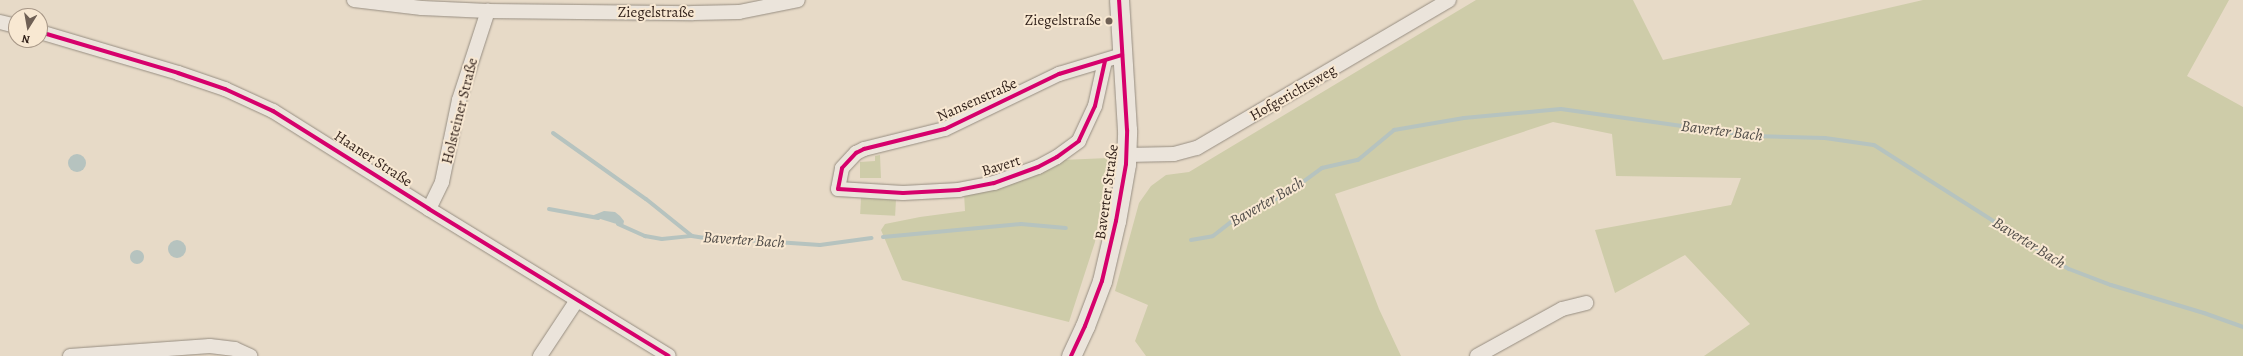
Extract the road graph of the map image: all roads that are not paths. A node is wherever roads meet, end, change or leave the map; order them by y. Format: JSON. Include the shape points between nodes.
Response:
{"nodes":[{"id":1,"x":354,"y":0,"type":"edge"},
{"id":2,"x":798,"y":0,"type":"edge"},
{"id":3,"x":1119,"y":0,"type":"edge"},
{"id":4,"x":1449,"y":0,"type":"edge"},
{"id":5,"x":488,"y":11,"type":"junction"},
{"id":6,"x":48,"y":34,"type":"edge"},
{"id":7,"x":1114,"y":58,"type":"junction"},
{"id":8,"x":1126,"y":155,"type":"junction"},
{"id":9,"x":838,"y":189,"type":"joint"},
{"id":10,"x":429,"y":209,"type":"junction"},
{"id":11,"x":577,"y":300,"type":"junction"},
{"id":12,"x":1586,"y":303,"type":"dead end"},
{"id":13,"x":70,"y":356,"type":"edge"},
{"id":14,"x":250,"y":356,"type":"edge"},
{"id":15,"x":540,"y":356,"type":"edge"},
{"id":16,"x":669,"y":356,"type":"edge"},
{"id":17,"x":1071,"y":356,"type":"edge"},
{"id":18,"x":1477,"y":356,"type":"edge"}],
"edges":[{"from":1,"to":5,"type":"street","name":"Ziegelstraße","via":[[422,8]]},
{"from":2,"to":5,"type":"street","name":"Ziegelstraße","via":[[730,13]]},
{"from":3,"to":7,"type":"main road","name":"Baverter Straße"},
{"from":4,"to":8,"type":"street","name":"Hofgerichtsweg","via":[[1202,146],[1174,154]]},
{"from":5,"to":10,"type":"street","name":"Holsteiner Straße","via":[[464,82],[442,182]]},
{"from":6,"to":10,"type":"street","name":"Haaner Straße","via":[[137,59],[251,100],[298,125]]},
{"from":7,"to":8,"type":"main road","name":"Baverter Straße"},
{"from":7,"to":9,"type":"street","name":"Nansenstraße","via":[[1059,74],[945,129],[860,151],[842,168]]},
{"from":7,"to":9,"type":"street","name":"Bavert","via":[[1087,128],[1079,141],[1038,167],[994,183],[959,190],[903,193]]},
{"from":8,"to":17,"type":"main road","name":"Baverter Straße","via":[[1116,221],[1102,281]]},
{"from":10,"to":11,"type":"street","name":"Haaner Straße"},
{"from":11,"to":15,"type":"street"},
{"from":11,"to":16,"type":"street","name":"Haaner Straße"},
{"from":12,"to":18,"type":"street","via":[[1562,309]]},
{"from":13,"to":14,"type":"street","via":[[210,346],[235,349]]}]}
